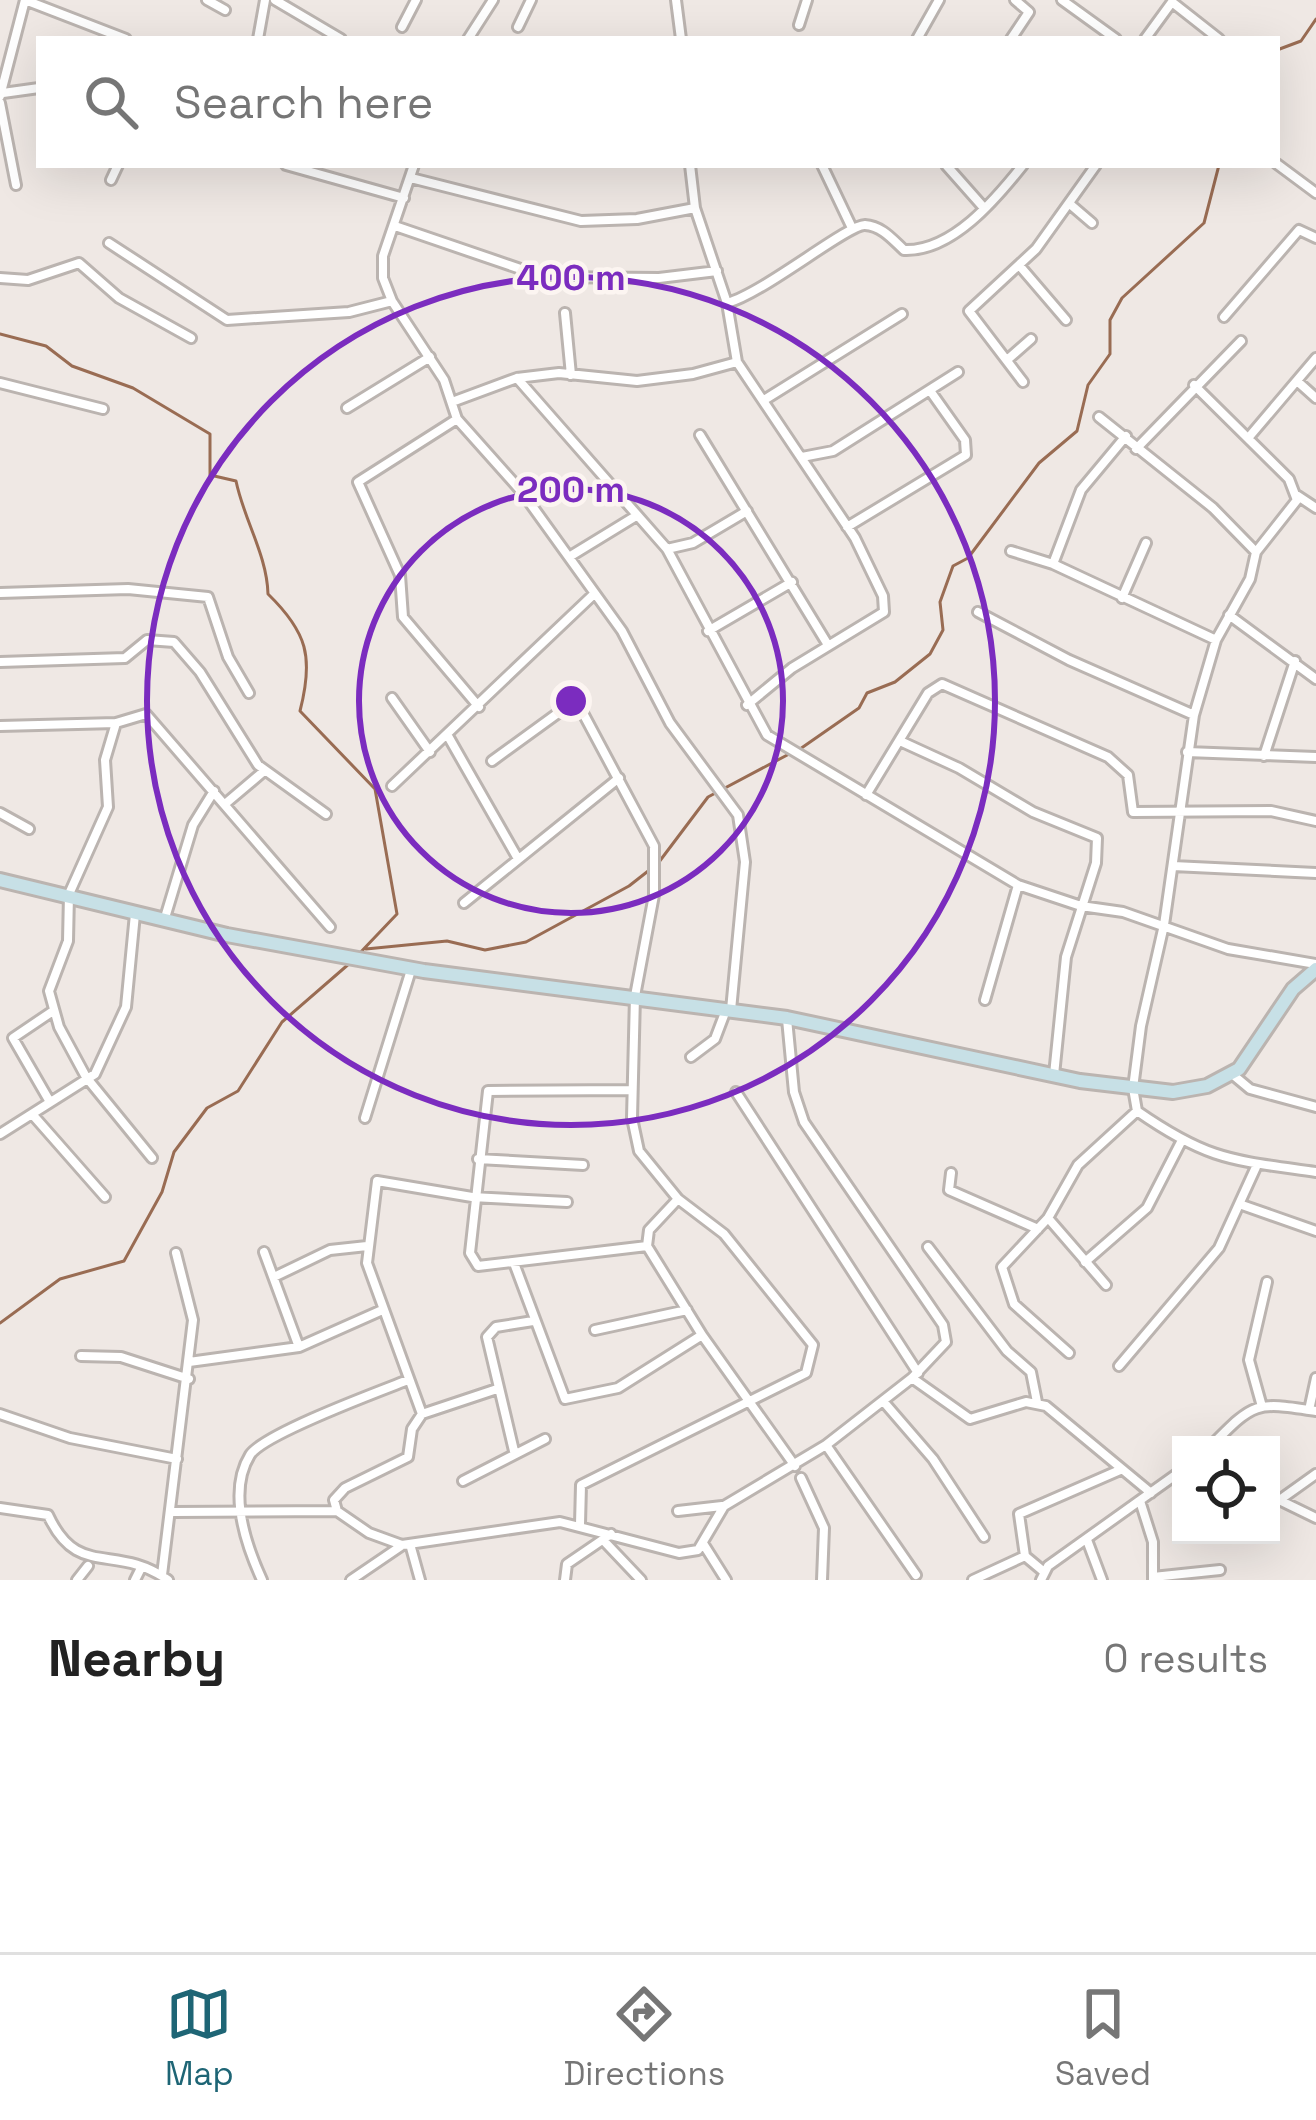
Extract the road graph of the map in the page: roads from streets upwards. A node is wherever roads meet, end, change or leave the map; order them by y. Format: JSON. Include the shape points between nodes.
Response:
{"nodes":[{"id":1,"x":207,"y":0,"type":"edge"},
{"id":2,"x":265,"y":0,"type":"edge"},
{"id":3,"x":275,"y":0,"type":"edge"},
{"id":4,"x":416,"y":0,"type":"edge"},
{"id":5,"x":493,"y":0,"type":"edge"},
{"id":6,"x":531,"y":0,"type":"edge"},
{"id":7,"x":676,"y":0,"type":"edge"},
{"id":8,"x":807,"y":0,"type":"edge"},
{"id":9,"x":938,"y":0,"type":"edge"},
{"id":10,"x":1015,"y":0,"type":"edge"},
{"id":11,"x":1063,"y":0,"type":"edge"},
{"id":12,"x":1170,"y":2,"type":"edge"},
{"id":13,"x":225,"y":10,"type":"dead end"},
{"id":14,"x":799,"y":25,"type":"dead end"},
{"id":15,"x":402,"y":26,"type":"dead end"},
{"id":16,"x":518,"y":27,"type":"dead end"},
{"id":17,"x":112,"y":36,"type":"edge"},
{"id":18,"x":259,"y":36,"type":"edge"},
{"id":19,"x":336,"y":36,"type":"edge"},
{"id":20,"x":470,"y":36,"type":"edge"},
{"id":21,"x":681,"y":36,"type":"edge"},
{"id":22,"x":918,"y":36,"type":"edge"},
{"id":23,"x":1012,"y":36,"type":"edge"},
{"id":24,"x":1112,"y":36,"type":"edge"},
{"id":25,"x":1147,"y":36,"type":"edge"},
{"id":26,"x":1215,"y":36,"type":"edge"},
{"id":27,"x":36,"y":89,"type":"edge"},
{"id":28,"x":1,"y":97,"type":"edge"},
{"id":29,"x":1280,"y":166,"type":"edge"},
{"id":30,"x":117,"y":168,"type":"edge"},
{"id":31,"x":297,"y":168,"type":"edge"},
{"id":32,"x":413,"y":168,"type":"edge"},
{"id":33,"x":690,"y":168,"type":"edge"},
{"id":34,"x":823,"y":168,"type":"edge"},
{"id":35,"x":949,"y":168,"type":"edge"},
{"id":36,"x":1020,"y":168,"type":"edge"},
{"id":37,"x":1094,"y":168,"type":"edge"},
{"id":38,"x":410,"y":178,"type":"junction"},
{"id":39,"x":111,"y":180,"type":"dead end"},
{"id":40,"x":16,"y":185,"type":"dead end"},
{"id":41,"x":1316,"y":193,"type":"edge"},
{"id":42,"x":404,"y":198,"type":"junction"},
{"id":43,"x":1071,"y":205,"type":"junction"},
{"id":44,"x":695,"y":208,"type":"junction"},
{"id":45,"x":984,"y":208,"type":"junction"},
{"id":46,"x":1092,"y":224,"type":"dead end"},
{"id":47,"x":394,"y":226,"type":"junction"},
{"id":48,"x":852,"y":228,"type":"junction"},
{"id":49,"x":1314,"y":232,"type":"edge"},
{"id":50,"x":109,"y":243,"type":"dead end"},
{"id":51,"x":1018,"y":265,"type":"junction"},
{"id":52,"x":717,"y":271,"type":"junction"},
{"id":53,"x":0,"y":278,"type":"edge"},
{"id":54,"x":392,"y":301,"type":"junction"},
{"id":55,"x":727,"y":303,"type":"junction"},
{"id":56,"x":565,"y":313,"type":"dead end"},
{"id":57,"x":902,"y":314,"type":"dead end"},
{"id":58,"x":1224,"y":317,"type":"dead end"},
{"id":59,"x":1066,"y":320,"type":"dead end"},
{"id":60,"x":191,"y":338,"type":"dead end"},
{"id":61,"x":1031,"y":339,"type":"dead end"},
{"id":62,"x":1241,"y":341,"type":"dead end"},
{"id":63,"x":430,"y":357,"type":"junction"},
{"id":64,"x":1316,"y":358,"type":"edge"},
{"id":65,"x":1007,"y":360,"type":"junction"},
{"id":66,"x":737,"y":362,"type":"junction"},
{"id":67,"x":958,"y":372,"type":"dead end"},
{"id":68,"x":571,"y":375,"type":"junction"},
{"id":69,"x":518,"y":378,"type":"junction"},
{"id":70,"x":1297,"y":381,"type":"junction"},
{"id":71,"x":1023,"y":382,"type":"dead end"},
{"id":72,"x":0,"y":383,"type":"edge"},
{"id":73,"x":1194,"y":385,"type":"junction"},
{"id":74,"x":931,"y":392,"type":"junction"},
{"id":75,"x":1316,"y":398,"type":"edge"},
{"id":76,"x":764,"y":400,"type":"junction"},
{"id":77,"x":452,"y":402,"type":"junction"},
{"id":78,"x":347,"y":408,"type":"dead end"},
{"id":79,"x":103,"y":410,"type":"dead end"},
{"id":80,"x":1099,"y":417,"type":"dead end"},
{"id":81,"x":457,"y":419,"type":"junction"},
{"id":82,"x":700,"y":435,"type":"dead end"},
{"id":83,"x":1126,"y":436,"type":"junction"},
{"id":84,"x":1249,"y":437,"type":"junction"},
{"id":85,"x":1136,"y":449,"type":"junction"},
{"id":86,"x":802,"y":457,"type":"junction"},
{"id":87,"x":1297,"y":495,"type":"junction"},
{"id":88,"x":1316,"y":508,"type":"edge"},
{"id":89,"x":747,"y":511,"type":"junction"},
{"id":90,"x":636,"y":516,"type":"junction"},
{"id":91,"x":847,"y":527,"type":"junction"},
{"id":92,"x":1146,"y":543,"type":"dead end"},
{"id":93,"x":667,"y":550,"type":"junction"},
{"id":94,"x":1011,"y":551,"type":"dead end"},
{"id":95,"x":1256,"y":552,"type":"junction"},
{"id":96,"x":569,"y":556,"type":"junction"},
{"id":97,"x":1053,"y":564,"type":"junction"},
{"id":98,"x":792,"y":582,"type":"junction"},
{"id":99,"x":0,"y":593,"type":"edge"},
{"id":100,"x":592,"y":595,"type":"junction"},
{"id":101,"x":1122,"y":598,"type":"junction"},
{"id":102,"x":978,"y":611,"type":"dead end"},
{"id":103,"x":1229,"y":615,"type":"junction"},
{"id":104,"x":708,"y":631,"type":"junction"},
{"id":105,"x":1216,"y":640,"type":"junction"},
{"id":106,"x":828,"y":645,"type":"junction"},
{"id":107,"x":1295,"y":661,"type":"junction"},
{"id":108,"x":0,"y":662,"type":"edge"},
{"id":109,"x":1316,"y":679,"type":"edge"},
{"id":110,"x":249,"y":693,"type":"dead end"},
{"id":111,"x":392,"y":698,"type":"dead end"},
{"id":112,"x":747,"y":705,"type":"junction"},
{"id":113,"x":479,"y":707,"type":"junction"},
{"id":114,"x":1194,"y":715,"type":"junction"},
{"id":115,"x":116,"y":723,"type":"junction"},
{"id":116,"x":0,"y":726,"type":"edge"},
{"id":117,"x":448,"y":736,"type":"junction"},
{"id":118,"x":900,"y":741,"type":"junction"},
{"id":119,"x":430,"y":752,"type":"junction"},
{"id":120,"x":1187,"y":752,"type":"junction"},
{"id":121,"x":1264,"y":756,"type":"junction"},
{"id":122,"x":1316,"y":757,"type":"edge"},
{"id":123,"x":492,"y":761,"type":"dead end"},
{"id":124,"x":264,"y":771,"type":"junction"},
{"id":125,"x":619,"y":778,"type":"junction"},
{"id":126,"x":392,"y":785,"type":"dead end"},
{"id":127,"x":214,"y":791,"type":"junction"},
{"id":128,"x":866,"y":795,"type":"junction"},
{"id":129,"x":225,"y":805,"type":"junction"},
{"id":130,"x":0,"y":813,"type":"edge"},
{"id":131,"x":326,"y":814,"type":"dead end"},
{"id":132,"x":1178,"y":815,"type":"junction"},
{"id":133,"x":1316,"y":821,"type":"edge"},
{"id":134,"x":29,"y":829,"type":"dead end"},
{"id":135,"x":518,"y":857,"type":"junction"},
{"id":136,"x":1173,"y":866,"type":"junction"},
{"id":137,"x":1316,"y":874,"type":"edge"},
{"id":138,"x":0,"y":880,"type":"edge"},
{"id":139,"x":1018,"y":885,"type":"junction"},
{"id":140,"x":69,"y":894,"type":"junction"},
{"id":141,"x":464,"y":903,"type":"dead end"},
{"id":142,"x":1081,"y":906,"type":"junction"},
{"id":143,"x":135,"y":913,"type":"junction"},
{"id":144,"x":164,"y":921,"type":"junction"},
{"id":145,"x":1164,"y":925,"type":"junction"},
{"id":146,"x":330,"y":927,"type":"dead end"},
{"id":147,"x":1316,"y":966,"type":"edge"},
{"id":148,"x":411,"y":968,"type":"junction"},
{"id":149,"x":635,"y":996,"type":"junction"},
{"id":150,"x":985,"y":1000,"type":"dead end"},
{"id":151,"x":729,"y":1009,"type":"junction"},
{"id":152,"x":53,"y":1012,"type":"junction"},
{"id":153,"x":787,"y":1018,"type":"junction"},
{"id":154,"x":691,"y":1057,"type":"dead end"},
{"id":155,"x":1232,"y":1074,"type":"junction"},
{"id":156,"x":1054,"y":1075,"type":"junction"},
{"id":157,"x":86,"y":1077,"type":"junction"},
{"id":158,"x":1132,"y":1088,"type":"junction"},
{"id":159,"x":631,"y":1090,"type":"junction"},
{"id":160,"x":736,"y":1092,"type":"dead end"},
{"id":161,"x":50,"y":1102,"type":"junction"},
{"id":162,"x":1316,"y":1107,"type":"edge"},
{"id":163,"x":1137,"y":1111,"type":"junction"},
{"id":164,"x":32,"y":1114,"type":"junction"},
{"id":165,"x":365,"y":1118,"type":"dead end"},
{"id":166,"x":0,"y":1134,"type":"edge"},
{"id":167,"x":1181,"y":1142,"type":"junction"},
{"id":168,"x":152,"y":1158,"type":"dead end"},
{"id":169,"x":478,"y":1159,"type":"junction"},
{"id":170,"x":583,"y":1165,"type":"dead end"},
{"id":171,"x":1256,"y":1167,"type":"junction"},
{"id":172,"x":1316,"y":1172,"type":"edge"},
{"id":173,"x":950,"y":1173,"type":"dead end"},
{"id":174,"x":473,"y":1192,"type":"junction"},
{"id":175,"x":106,"y":1197,"type":"dead end"},
{"id":176,"x":678,"y":1199,"type":"junction"},
{"id":177,"x":567,"y":1202,"type":"dead end"},
{"id":178,"x":1242,"y":1205,"type":"junction"},
{"id":179,"x":1048,"y":1218,"type":"junction"},
{"id":180,"x":1038,"y":1228,"type":"junction"},
{"id":181,"x":1316,"y":1231,"type":"edge"},
{"id":182,"x":367,"y":1246,"type":"junction"},
{"id":183,"x":646,"y":1246,"type":"junction"},
{"id":184,"x":928,"y":1247,"type":"dead end"},
{"id":185,"x":264,"y":1252,"type":"dead end"},
{"id":186,"x":176,"y":1253,"type":"dead end"},
{"id":187,"x":1085,"y":1262,"type":"junction"},
{"id":188,"x":514,"y":1263,"type":"junction"},
{"id":189,"x":274,"y":1277,"type":"junction"},
{"id":190,"x":1267,"y":1282,"type":"dead end"},
{"id":191,"x":1106,"y":1285,"type":"dead end"},
{"id":192,"x":687,"y":1310,"type":"junction"},
{"id":193,"x":380,"y":1311,"type":"junction"},
{"id":194,"x":533,"y":1322,"type":"junction"},
{"id":195,"x":595,"y":1330,"type":"dead end"},
{"id":196,"x":702,"y":1335,"type":"junction"},
{"id":197,"x":299,"y":1347,"type":"junction"},
{"id":198,"x":1069,"y":1353,"type":"dead end"},
{"id":199,"x":80,"y":1356,"type":"dead end"},
{"id":200,"x":189,"y":1362,"type":"junction"},
{"id":201,"x":1119,"y":1366,"type":"dead end"},
{"id":202,"x":915,"y":1375,"type":"junction"},
{"id":203,"x":1316,"y":1378,"type":"edge"},
{"id":204,"x":189,"y":1379,"type":"junction"},
{"id":205,"x":408,"y":1380,"type":"junction"},
{"id":206,"x":497,"y":1389,"type":"junction"},
{"id":207,"x":746,"y":1400,"type":"junction"},
{"id":208,"x":883,"y":1401,"type":"junction"},
{"id":209,"x":1037,"y":1402,"type":"junction"},
{"id":210,"x":1261,"y":1403,"type":"junction"},
{"id":211,"x":1313,"y":1410,"type":"edge"},
{"id":212,"x":0,"y":1414,"type":"edge"},
{"id":213,"x":422,"y":1414,"type":"junction"},
{"id":214,"x":1221,"y":1436,"type":"edge"},
{"id":215,"x":545,"y":1439,"type":"dead end"},
{"id":216,"x":826,"y":1445,"type":"junction"},
{"id":217,"x":514,"y":1451,"type":"junction"},
{"id":218,"x":177,"y":1459,"type":"junction"},
{"id":219,"x":795,"y":1466,"type":"junction"},
{"id":220,"x":1120,"y":1470,"type":"junction"},
{"id":221,"x":1316,"y":1474,"type":"edge"},
{"id":222,"x":801,"y":1478,"type":"dead end"},
{"id":223,"x":1172,"y":1478,"type":"edge"},
{"id":224,"x":463,"y":1481,"type":"dead end"},
{"id":225,"x":1151,"y":1493,"type":"junction"},
{"id":226,"x":1280,"y":1495,"type":"edge"},
{"id":227,"x":1280,"y":1499,"type":"edge"},
{"id":228,"x":1140,"y":1502,"type":"junction"},
{"id":229,"x":724,"y":1506,"type":"junction"},
{"id":230,"x":0,"y":1508,"type":"edge"},
{"id":231,"x":337,"y":1511,"type":"junction"},
{"id":232,"x":678,"y":1511,"type":"dead end"},
{"id":233,"x":173,"y":1513,"type":"junction"},
{"id":234,"x":242,"y":1513,"type":"junction"},
{"id":235,"x":1316,"y":1518,"type":"edge"},
{"id":236,"x":580,"y":1524,"type":"junction"},
{"id":237,"x":608,"y":1537,"type":"junction"},
{"id":238,"x":984,"y":1537,"type":"dead end"},
{"id":239,"x":1087,"y":1540,"type":"junction"},
{"id":240,"x":703,"y":1544,"type":"junction"},
{"id":241,"x":406,"y":1545,"type":"junction"},
{"id":242,"x":1025,"y":1556,"type":"junction"},
{"id":243,"x":88,"y":1565,"type":"junction"},
{"id":244,"x":142,"y":1568,"type":"junction"},
{"id":245,"x":1220,"y":1570,"type":"dead end"},
{"id":246,"x":916,"y":1574,"type":"dead end"},
{"id":247,"x":1042,"y":1576,"type":"edge"},
{"id":248,"x":165,"y":1578,"type":"edge"},
{"id":249,"x":1153,"y":1578,"type":"edge"},
{"id":250,"x":77,"y":1580,"type":"edge"},
{"id":251,"x":135,"y":1580,"type":"edge"},
{"id":252,"x":262,"y":1580,"type":"edge"},
{"id":253,"x":351,"y":1580,"type":"edge"},
{"id":254,"x":420,"y":1580,"type":"edge"},
{"id":255,"x":565,"y":1580,"type":"edge"},
{"id":256,"x":641,"y":1580,"type":"edge"},
{"id":257,"x":726,"y":1580,"type":"edge"},
{"id":258,"x":822,"y":1580,"type":"edge"},
{"id":259,"x":973,"y":1580,"type":"edge"},
{"id":260,"x":1102,"y":1580,"type":"edge"}],
"edges":[{"from":1,"to":13,"type":"street"},
{"from":2,"to":18,"type":"street"},
{"from":3,"to":19,"type":"street"},
{"from":4,"to":15,"type":"street"},
{"from":5,"to":20,"type":"street"},
{"from":6,"to":16,"type":"street"},
{"from":7,"to":21,"type":"street"},
{"from":8,"to":14,"type":"street"},
{"from":9,"to":22,"type":"street"},
{"from":10,"to":23,"type":"street","via":[[1029,12]]},
{"from":11,"to":24,"type":"street"},
{"from":12,"to":25,"type":"street"},
{"from":12,"to":26,"type":"street"},
{"from":17,"to":28,"type":"street","via":[[25,0]]},
{"from":27,"to":28,"type":"street"},
{"from":28,"to":40,"type":"street"},
{"from":29,"to":41,"type":"street"},
{"from":30,"to":39,"type":"street"},
{"from":31,"to":42,"type":"street"},
{"from":32,"to":38,"type":"street"},
{"from":33,"to":44,"type":"street"},
{"from":34,"to":48,"type":"street"},
{"from":35,"to":45,"type":"street"},
{"from":36,"to":45,"type":"street"},
{"from":37,"to":43,"type":"street"},
{"from":38,"to":42,"type":"street"},
{"from":38,"to":44,"type":"street","via":[[581,221]]},
{"from":42,"to":47,"type":"street"},
{"from":43,"to":46,"type":"street"},
{"from":43,"to":51,"type":"street"},
{"from":44,"to":52,"type":"street"},
{"from":45,"to":48,"type":"street","via":[[921,251],[904,250],[869,226]]},
{"from":47,"to":52,"type":"street","via":[[544,278]]},
{"from":47,"to":54,"type":"street","via":[[383,256]]},
{"from":48,"to":55,"type":"street","via":[[772,285]]},
{"from":49,"to":58,"type":"street","via":[[1295,233]]},
{"from":50,"to":54,"type":"street","via":[[227,320],[349,312]]},
{"from":51,"to":59,"type":"street"},
{"from":51,"to":65,"type":"street","via":[[969,311]]},
{"from":52,"to":55,"type":"street"},
{"from":53,"to":60,"type":"street","via":[[28,280],[79,263],[119,298]]},
{"from":54,"to":63,"type":"street"},
{"from":55,"to":66,"type":"street"},
{"from":56,"to":68,"type":"street"},
{"from":57,"to":76,"type":"street"},
{"from":61,"to":65,"type":"street"},
{"from":62,"to":73,"type":"street"},
{"from":63,"to":77,"type":"street"},
{"from":63,"to":78,"type":"street"},
{"from":64,"to":70,"type":"street"},
{"from":65,"to":71,"type":"street"},
{"from":66,"to":68,"type":"street","via":[[637,381]]},
{"from":66,"to":76,"type":"street"},
{"from":67,"to":74,"type":"street"},
{"from":68,"to":69,"type":"street"},
{"from":69,"to":77,"type":"street"},
{"from":69,"to":90,"type":"street"},
{"from":70,"to":75,"type":"street"},
{"from":70,"to":84,"type":"street"},
{"from":72,"to":79,"type":"street"},
{"from":73,"to":84,"type":"street"},
{"from":73,"to":85,"type":"street"},
{"from":74,"to":86,"type":"street","via":[[833,451]]},
{"from":74,"to":91,"type":"street","via":[[966,455]]},
{"from":76,"to":86,"type":"street"},
{"from":77,"to":81,"type":"street"},
{"from":80,"to":83,"type":"street"},
{"from":81,"to":96,"type":"street"},
{"from":81,"to":113,"type":"street","via":[[358,482],[400,575],[404,617]]},
{"from":82,"to":89,"type":"street"},
{"from":83,"to":85,"type":"street"},
{"from":83,"to":97,"type":"street","via":[[1082,490]]},
{"from":84,"to":87,"type":"street"},
{"from":85,"to":95,"type":"street"},
{"from":86,"to":91,"type":"street"},
{"from":87,"to":88,"type":"street"},
{"from":87,"to":95,"type":"street"},
{"from":89,"to":93,"type":"street"},
{"from":89,"to":98,"type":"street"},
{"from":90,"to":93,"type":"street"},
{"from":90,"to":96,"type":"street"},
{"from":91,"to":106,"type":"street","via":[[884,596],[884,612]]},
{"from":92,"to":101,"type":"street"},
{"from":93,"to":104,"type":"street"},
{"from":94,"to":97,"type":"street"},
{"from":95,"to":103,"type":"street"},
{"from":96,"to":100,"type":"street"},
{"from":97,"to":101,"type":"street"},
{"from":98,"to":104,"type":"street"},
{"from":98,"to":106,"type":"street"},
{"from":99,"to":110,"type":"street","via":[[128,589],[211,598],[228,657]]},
{"from":100,"to":113,"type":"street"},
{"from":100,"to":151,"type":"street","via":[[622,631],[742,832]]},
{"from":101,"to":105,"type":"street"},
{"from":102,"to":114,"type":"street"},
{"from":103,"to":105,"type":"street"},
{"from":103,"to":107,"type":"street"},
{"from":104,"to":112,"type":"street"},
{"from":105,"to":114,"type":"street"},
{"from":106,"to":112,"type":"street"},
{"from":107,"to":109,"type":"street"},
{"from":107,"to":121,"type":"street"},
{"from":108,"to":124,"type":"street","via":[[125,658],[147,640],[174,642]]},
{"from":111,"to":119,"type":"street"},
{"from":112,"to":128,"type":"street","via":[[766,735]]},
{"from":113,"to":117,"type":"street"},
{"from":114,"to":120,"type":"street"},
{"from":115,"to":116,"type":"street"},
{"from":115,"to":127,"type":"street","via":[[146,714]]},
{"from":115,"to":140,"type":"street","via":[[105,760],[108,807]]},
{"from":117,"to":119,"type":"street"},
{"from":117,"to":135,"type":"street"},
{"from":118,"to":128,"type":"street"},
{"from":118,"to":132,"type":"street","via":[[942,683],[1108,757],[1128,775],[1133,812]]},
{"from":118,"to":142,"type":"street","via":[[1033,812],[1093,834],[1099,850]]},
{"from":119,"to":126,"type":"street"},
{"from":120,"to":121,"type":"street"},
{"from":120,"to":132,"type":"street"},
{"from":121,"to":122,"type":"street"},
{"from":123,"to":125,"type":"street","via":[[577,700]]},
{"from":124,"to":129,"type":"street"},
{"from":124,"to":131,"type":"street"},
{"from":125,"to":135,"type":"street"},
{"from":125,"to":149,"type":"street","via":[[654,846],[656,868]]},
{"from":127,"to":129,"type":"street"},
{"from":127,"to":144,"type":"street","via":[[193,825]]},
{"from":128,"to":139,"type":"street"},
{"from":129,"to":146,"type":"street"},
{"from":130,"to":134,"type":"street"},
{"from":132,"to":133,"type":"street","via":[[1271,811]]},
{"from":132,"to":136,"type":"street"},
{"from":135,"to":141,"type":"street"},
{"from":136,"to":137,"type":"street"},
{"from":136,"to":145,"type":"street"},
{"from":138,"to":140,"type":"street"},
{"from":139,"to":142,"type":"street"},
{"from":139,"to":150,"type":"street"},
{"from":140,"to":143,"type":"street"},
{"from":140,"to":152,"type":"street","via":[[68,940],[49,991]]},
{"from":142,"to":145,"type":"street"},
{"from":142,"to":156,"type":"street","via":[[1066,957]]},
{"from":143,"to":144,"type":"street"},
{"from":143,"to":157,"type":"street","via":[[126,1007],[109,1050]]},
{"from":144,"to":148,"type":"street"},
{"from":145,"to":147,"type":"street","via":[[1228,949]]},
{"from":145,"to":158,"type":"street"},
{"from":147,"to":155,"type":"street"},
{"from":148,"to":149,"type":"street"},
{"from":148,"to":165,"type":"street"},
{"from":149,"to":151,"type":"street"},
{"from":149,"to":159,"type":"street"},
{"from":151,"to":153,"type":"street"},
{"from":151,"to":154,"type":"street","via":[[715,1039]]},
{"from":152,"to":157,"type":"street"},
{"from":152,"to":161,"type":"street","via":[[13,1038]]},
{"from":153,"to":156,"type":"street"},
{"from":153,"to":202,"type":"street","via":[[804,1122],[947,1334]]},
{"from":155,"to":158,"type":"street","via":[[1191,1089]]},
{"from":155,"to":162,"type":"street","via":[[1250,1089]]},
{"from":156,"to":158,"type":"street"},
{"from":157,"to":161,"type":"street"},
{"from":157,"to":168,"type":"street"},
{"from":158,"to":163,"type":"street"},
{"from":159,"to":169,"type":"street","via":[[488,1091]]},
{"from":159,"to":176,"type":"street","via":[[639,1151]]},
{"from":160,"to":202,"type":"street"},
{"from":161,"to":164,"type":"street"},
{"from":163,"to":167,"type":"street"},
{"from":163,"to":179,"type":"street","via":[[1078,1165]]},
{"from":164,"to":166,"type":"street"},
{"from":164,"to":175,"type":"street"},
{"from":167,"to":171,"type":"street"},
{"from":167,"to":187,"type":"street","via":[[1147,1208]]},
{"from":169,"to":170,"type":"street"},
{"from":169,"to":174,"type":"street"},
{"from":171,"to":172,"type":"street"},
{"from":171,"to":178,"type":"street"},
{"from":173,"to":180,"type":"street","via":[[949,1190]]},
{"from":174,"to":177,"type":"street"},
{"from":174,"to":182,"type":"street","via":[[379,1179]]},
{"from":174,"to":188,"type":"street","via":[[472,1262]]},
{"from":176,"to":183,"type":"street","via":[[649,1230]]},
{"from":176,"to":207,"type":"street","via":[[724,1234],[813,1345],[806,1373]]},
{"from":178,"to":181,"type":"street"},
{"from":178,"to":201,"type":"street","via":[[1186,1291]]},
{"from":179,"to":180,"type":"street"},
{"from":179,"to":187,"type":"street"},
{"from":180,"to":198,"type":"street","via":[[1008,1257],[1002,1279],[1014,1304]]},
{"from":182,"to":189,"type":"street","via":[[330,1250]]},
{"from":182,"to":193,"type":"street"},
{"from":183,"to":188,"type":"street"},
{"from":183,"to":192,"type":"street"},
{"from":184,"to":209,"type":"street","via":[[1031,1372]]},
{"from":185,"to":189,"type":"street"},
{"from":186,"to":200,"type":"street","via":[[192,1304]]},
{"from":187,"to":191,"type":"street"},
{"from":188,"to":194,"type":"street"},
{"from":189,"to":197,"type":"street"},
{"from":190,"to":210,"type":"street","via":[[1249,1360]]},
{"from":192,"to":195,"type":"street"},
{"from":192,"to":196,"type":"street"},
{"from":193,"to":197,"type":"street"},
{"from":193,"to":205,"type":"street"},
{"from":194,"to":196,"type":"street","via":[[568,1400],[618,1388]]},
{"from":194,"to":206,"type":"street","via":[[490,1330]]},
{"from":196,"to":207,"type":"street"},
{"from":197,"to":200,"type":"street"},
{"from":199,"to":204,"type":"street","via":[[121,1357]]},
{"from":200,"to":204,"type":"street"},
{"from":202,"to":208,"type":"street"},
{"from":202,"to":209,"type":"street","via":[[970,1419]]},
{"from":203,"to":211,"type":"street"},
{"from":204,"to":218,"type":"street"},
{"from":205,"to":213,"type":"street"},
{"from":205,"to":234,"type":"street","via":[[257,1447],[242,1480]]},
{"from":206,"to":213,"type":"street"},
{"from":206,"to":217,"type":"street"},
{"from":207,"to":219,"type":"street"},
{"from":207,"to":236,"type":"street","via":[[581,1485]]},
{"from":208,"to":216,"type":"street"},
{"from":208,"to":238,"type":"street"},
{"from":209,"to":220,"type":"street"},
{"from":210,"to":211,"type":"street"},
{"from":210,"to":214,"type":"street"},
{"from":212,"to":218,"type":"street","via":[[70,1438]]},
{"from":213,"to":231,"type":"street","via":[[408,1457],[345,1488],[334,1500]]},
{"from":215,"to":217,"type":"street"},
{"from":216,"to":219,"type":"street"},
{"from":216,"to":246,"type":"street"},
{"from":217,"to":224,"type":"street"},
{"from":218,"to":233,"type":"street"},
{"from":219,"to":229,"type":"street"},
{"from":220,"to":225,"type":"street"},
{"from":220,"to":242,"type":"street","via":[[1022,1511]]},
{"from":221,"to":226,"type":"street"},
{"from":222,"to":258,"type":"street","via":[[824,1528]]},
{"from":223,"to":225,"type":"street"},
{"from":225,"to":228,"type":"street"},
{"from":227,"to":235,"type":"street"},
{"from":228,"to":239,"type":"street"},
{"from":228,"to":249,"type":"street","via":[[1153,1541]]},
{"from":229,"to":232,"type":"street"},
{"from":229,"to":240,"type":"street"},
{"from":230,"to":243,"type":"street","via":[[44,1512],[62,1554]]},
{"from":231,"to":234,"type":"street"},
{"from":231,"to":241,"type":"street"},
{"from":233,"to":234,"type":"street"},
{"from":233,"to":248,"type":"street"},
{"from":234,"to":252,"type":"street"},
{"from":236,"to":237,"type":"street"},
{"from":236,"to":241,"type":"street"},
{"from":237,"to":240,"type":"street","via":[[679,1553]]},
{"from":237,"to":255,"type":"street","via":[[567,1564]]},
{"from":237,"to":256,"type":"street"},
{"from":239,"to":247,"type":"street"},
{"from":239,"to":260,"type":"street"},
{"from":240,"to":257,"type":"street"},
{"from":241,"to":253,"type":"street"},
{"from":241,"to":254,"type":"street"},
{"from":242,"to":247,"type":"street"},
{"from":242,"to":259,"type":"street"},
{"from":243,"to":244,"type":"street"},
{"from":243,"to":250,"type":"street"},
{"from":244,"to":248,"type":"street"},
{"from":244,"to":251,"type":"street"},
{"from":245,"to":249,"type":"street"}]}
